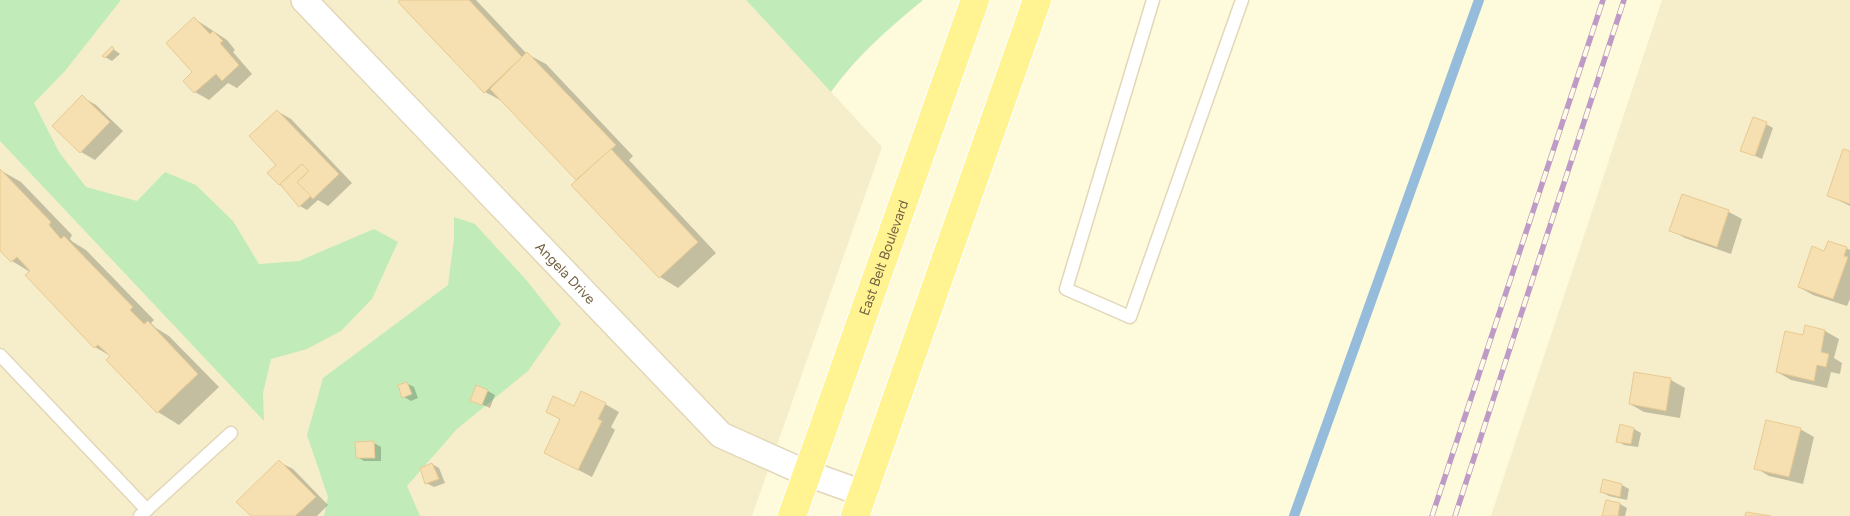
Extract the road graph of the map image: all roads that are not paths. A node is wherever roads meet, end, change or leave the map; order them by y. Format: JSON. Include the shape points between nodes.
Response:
{"nodes":[{"id":1,"x":304,"y":0,"type":"edge"},
{"id":2,"x":975,"y":0,"type":"edge"},
{"id":3,"x":1037,"y":0,"type":"edge"},
{"id":4,"x":1153,"y":0,"type":"edge"},
{"id":5,"x":1242,"y":0,"type":"edge"},
{"id":6,"x":0,"y":355,"type":"edge"},
{"id":7,"x":232,"y":434,"type":"dead end"},
{"id":8,"x":806,"y":473,"type":"junction"},
{"id":9,"x":858,"y":504,"type":"edge"},
{"id":10,"x":143,"y":513,"type":"edge"},
{"id":11,"x":792,"y":516,"type":"edge"}],
"edges":[{"from":1,"to":8,"type":"street","name":"Angela Drive","via":[[721,435]]},
{"from":2,"to":8,"type":"main road","name":"East Belt Boulevard"},
{"from":3,"to":9,"type":"main road"},
{"from":4,"to":5,"type":"lane","via":[[1066,289],[1130,317]]},
{"from":6,"to":10,"type":"lane"},
{"from":7,"to":10,"type":"lane"},
{"from":8,"to":9,"type":"street","name":"Angela Drive"},
{"from":8,"to":11,"type":"main road","name":"East Belt Boulevard"}]}
